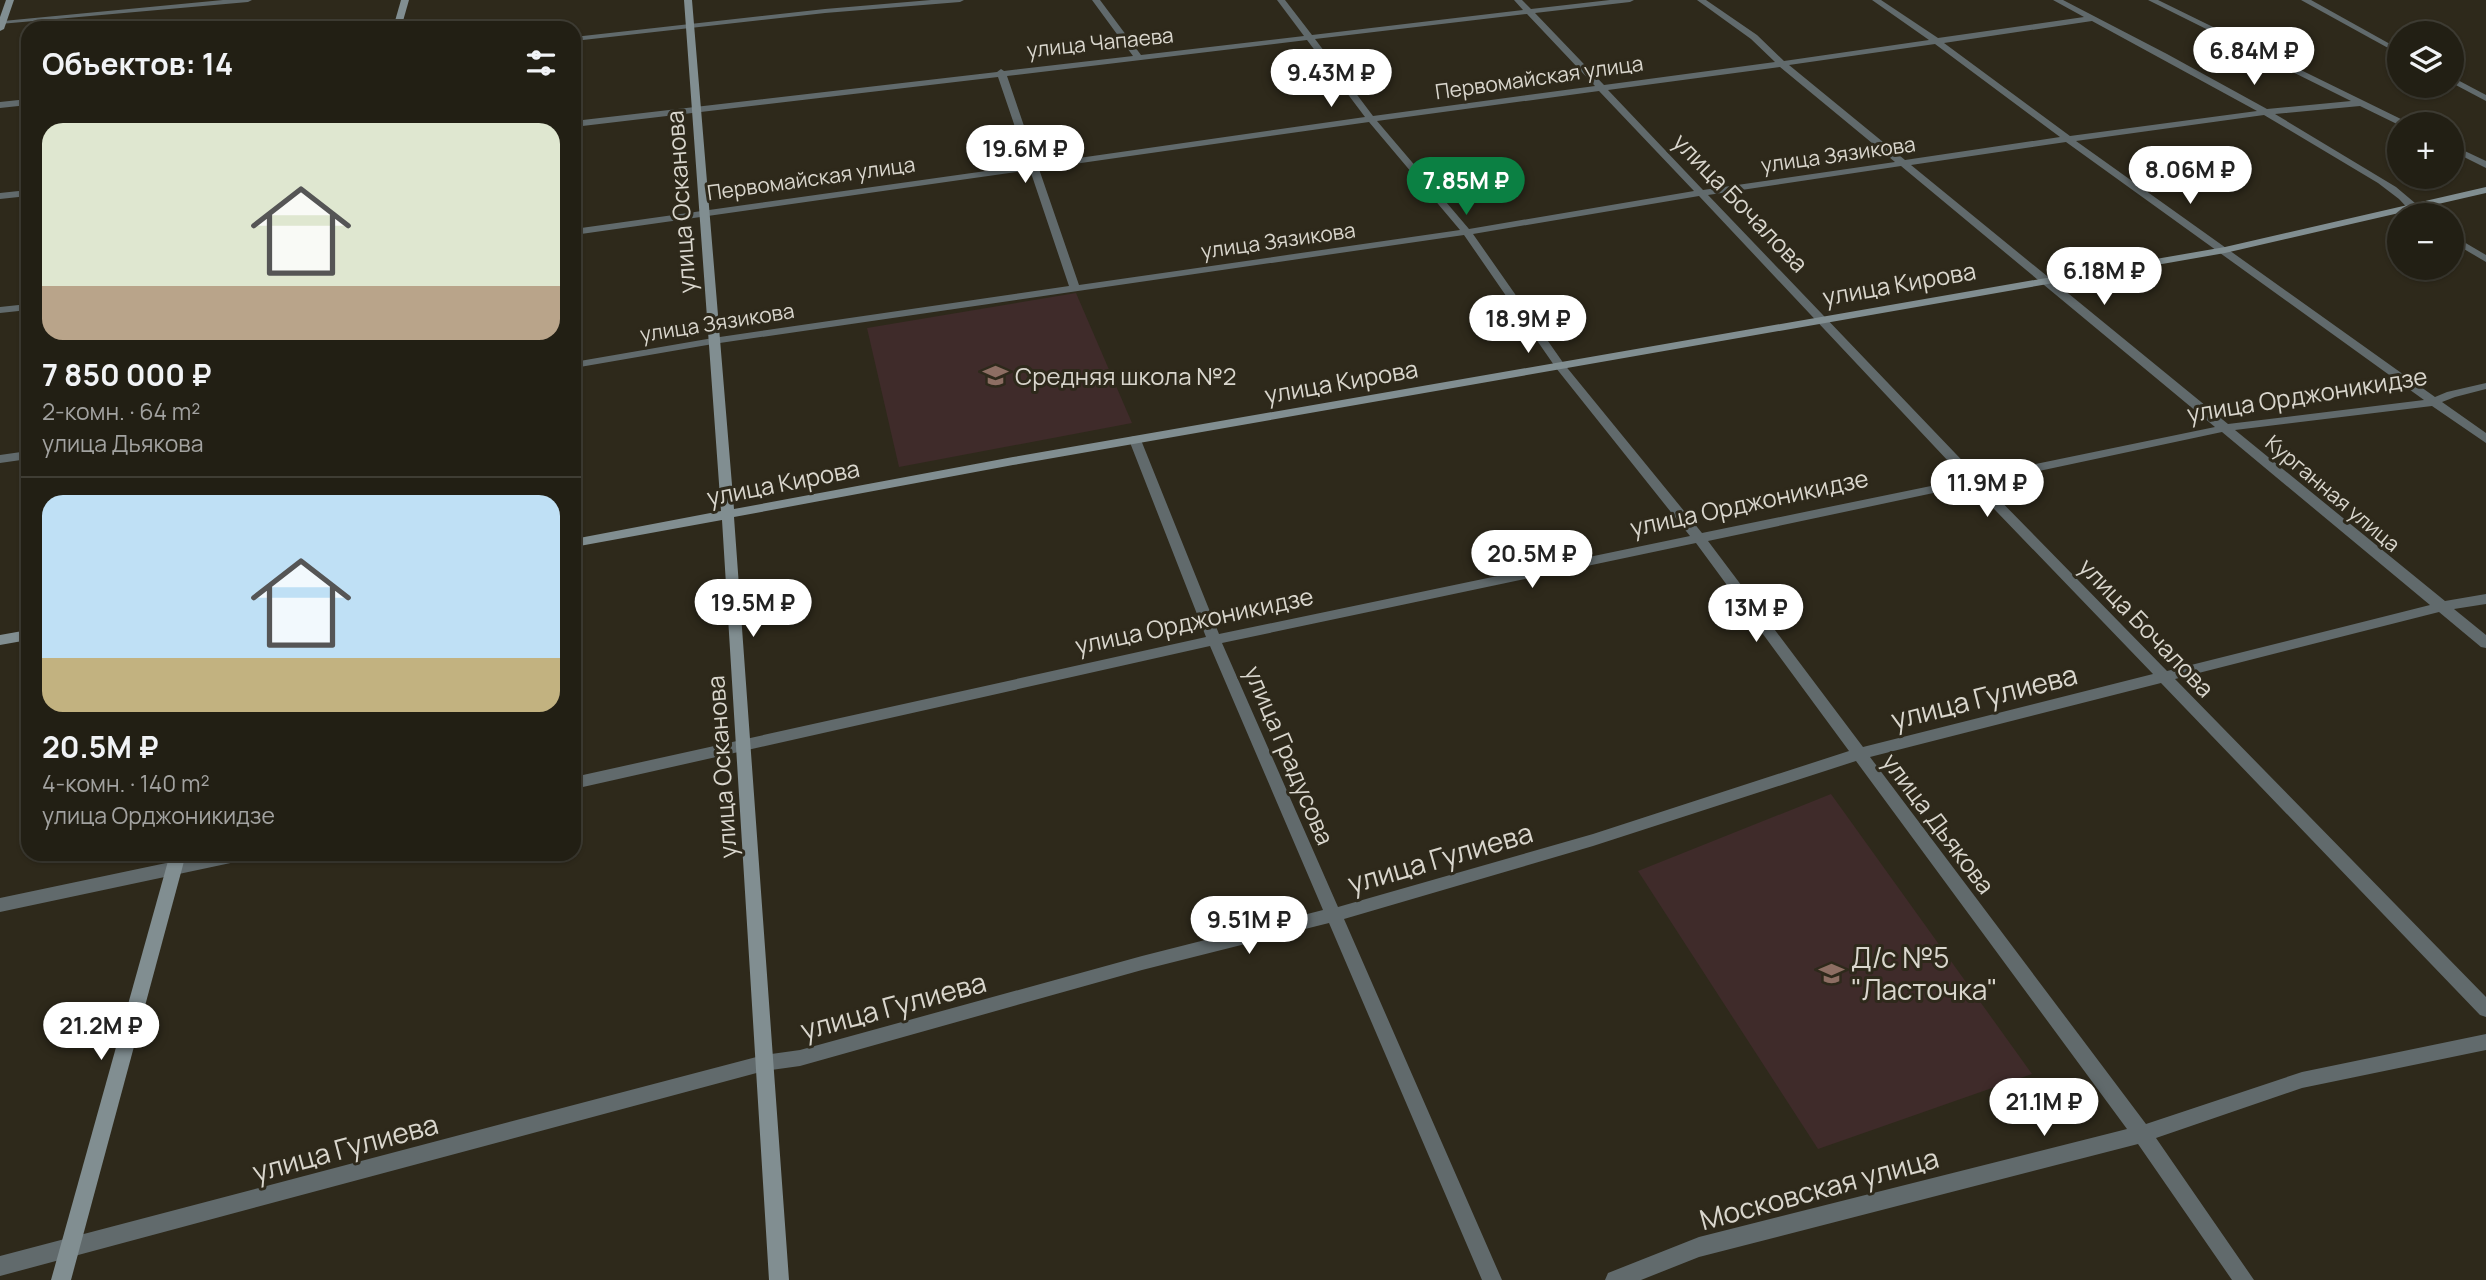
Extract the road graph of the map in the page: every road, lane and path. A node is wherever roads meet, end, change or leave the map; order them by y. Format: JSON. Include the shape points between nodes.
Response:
{"nodes":[{"id":1,"x":10,"y":0,"type":"edge"},
{"id":2,"x":248,"y":0,"type":"edge"},
{"id":3,"x":405,"y":0,"type":"edge"},
{"id":4,"x":688,"y":0,"type":"edge"},
{"id":5,"x":960,"y":0,"type":"edge"},
{"id":6,"x":1096,"y":0,"type":"edge"},
{"id":7,"x":1281,"y":0,"type":"edge"},
{"id":8,"x":1518,"y":0,"type":"edge"},
{"id":9,"x":1630,"y":0,"type":"edge"},
{"id":10,"x":1701,"y":0,"type":"edge"},
{"id":11,"x":1876,"y":0,"type":"edge"},
{"id":12,"x":2057,"y":0,"type":"edge"},
{"id":13,"x":2152,"y":0,"type":"edge"},
{"id":14,"x":2305,"y":0,"type":"edge"},
{"id":15,"x":1531,"y":13,"type":"junction"},
{"id":16,"x":2093,"y":18,"type":"junction"},
{"id":17,"x":49,"y":21,"type":"edge"},
{"id":18,"x":399,"y":21,"type":"edge"},
{"id":19,"x":21,"y":24,"type":"edge"},
{"id":20,"x":2,"y":26,"type":"edge"},
{"id":21,"x":690,"y":26,"type":"junction"},
{"id":22,"x":581,"y":38,"type":"edge"},
{"id":23,"x":1310,"y":38,"type":"junction"},
{"id":24,"x":1935,"y":40,"type":"junction"},
{"id":25,"x":2387,"y":45,"type":"edge"},
{"id":26,"x":1139,"y":58,"type":"junction"},
{"id":27,"x":1782,"y":64,"type":"junction"},
{"id":28,"x":1001,"y":72,"type":"junction"},
{"id":29,"x":2464,"y":86,"type":"edge"},
{"id":30,"x":1601,"y":88,"type":"junction"},
{"id":31,"x":2486,"y":98,"type":"edge"},
{"id":32,"x":21,"y":103,"type":"edge"},
{"id":33,"x":2362,"y":103,"type":"junction"},
{"id":34,"x":0,"y":105,"type":"edge"},
{"id":35,"x":696,"y":108,"type":"junction"},
{"id":36,"x":2268,"y":112,"type":"junction"},
{"id":37,"x":2387,"y":116,"type":"edge"},
{"id":38,"x":1371,"y":118,"type":"junction"},
{"id":39,"x":581,"y":123,"type":"edge"},
{"id":40,"x":2068,"y":139,"type":"junction"},
{"id":41,"x":2464,"y":154,"type":"edge"},
{"id":42,"x":1904,"y":164,"type":"junction"},
{"id":43,"x":2486,"y":165,"type":"edge"},
{"id":44,"x":1035,"y":166,"type":"junction"},
{"id":45,"x":2486,"y":190,"type":"edge"},
{"id":46,"x":21,"y":194,"type":"edge"},
{"id":47,"x":1701,"y":194,"type":"junction"},
{"id":48,"x":0,"y":196,"type":"edge"},
{"id":49,"x":2406,"y":203,"type":"edge"},
{"id":50,"x":2443,"y":203,"type":"edge"},
{"id":51,"x":704,"y":213,"type":"junction"},
{"id":52,"x":2387,"y":217,"type":"edge"},
{"id":53,"x":581,"y":231,"type":"edge"},
{"id":54,"x":1467,"y":232,"type":"junction"},
{"id":55,"x":2464,"y":245,"type":"edge"},
{"id":56,"x":2225,"y":250,"type":"junction"},
{"id":57,"x":2486,"y":258,"type":"edge"},
{"id":58,"x":2047,"y":280,"type":"junction"},
{"id":59,"x":1075,"y":288,"type":"junction"},
{"id":60,"x":21,"y":308,"type":"edge"},
{"id":61,"x":0,"y":310,"type":"edge"},
{"id":62,"x":1822,"y":320,"type":"junction"},
{"id":63,"x":713,"y":341,"type":"junction"},
{"id":64,"x":581,"y":364,"type":"edge"},
{"id":65,"x":1560,"y":366,"type":"junction"},
{"id":66,"x":2486,"y":386,"type":"edge"},
{"id":67,"x":2433,"y":402,"type":"junction"},
{"id":68,"x":2226,"y":428,"type":"junction"},
{"id":69,"x":2486,"y":439,"type":"edge"},
{"id":70,"x":1135,"y":440,"type":"junction"},
{"id":71,"x":21,"y":456,"type":"edge"},
{"id":72,"x":0,"y":459,"type":"edge"},
{"id":73,"x":1974,"y":481,"type":"junction"},
{"id":74,"x":728,"y":516,"type":"junction"},
{"id":75,"x":1699,"y":538,"type":"junction"},
{"id":76,"x":581,"y":542,"type":"edge"},
{"id":77,"x":2486,"y":599,"type":"edge"},
{"id":78,"x":2440,"y":607,"type":"junction"},
{"id":79,"x":21,"y":636,"type":"edge"},
{"id":80,"x":0,"y":640,"type":"edge"},
{"id":81,"x":1214,"y":640,"type":"junction"},
{"id":82,"x":2486,"y":643,"type":"edge"},
{"id":83,"x":2165,"y":678,"type":"junction"},
{"id":84,"x":743,"y":747,"type":"junction"},
{"id":85,"x":1859,"y":754,"type":"junction"},
{"id":86,"x":581,"y":782,"type":"edge"},
{"id":87,"x":176,"y":861,"type":"edge"},
{"id":88,"x":0,"y":905,"type":"edge"},
{"id":89,"x":1333,"y":915,"type":"junction"},
{"id":90,"x":2486,"y":1009,"type":"edge"},
{"id":91,"x":2486,"y":1042,"type":"edge"},
{"id":92,"x":764,"y":1063,"type":"junction"},
{"id":93,"x":2142,"y":1134,"type":"junction"},
{"id":94,"x":70,"y":1247,"type":"junction"},
{"id":95,"x":0,"y":1266,"type":"edge"},
{"id":96,"x":61,"y":1280,"type":"edge"},
{"id":97,"x":779,"y":1280,"type":"edge"},
{"id":98,"x":1492,"y":1280,"type":"edge"},
{"id":99,"x":1615,"y":1280,"type":"edge"},
{"id":100,"x":2244,"y":1280,"type":"edge"}],
"edges":[{"from":1,"to":20,"type":"main road"},
{"from":2,"to":17,"type":"street"},
{"from":3,"to":18,"type":"main road"},
{"from":4,"to":21,"type":"main road","name":"улица Осканова"},
{"from":5,"to":21,"type":"street"},
{"from":6,"to":26,"type":"street"},
{"from":7,"to":23,"type":"street","name":"улица Дьякова"},
{"from":8,"to":15,"type":"street","name":"улица Бочалова"},
{"from":9,"to":15,"type":"street","name":"улица Чапаева"},
{"from":10,"to":27,"type":"street","name":"Курганная улица","via":[[1754,37]]},
{"from":11,"to":24,"type":"street"},
{"from":12,"to":16,"type":"street"},
{"from":13,"to":33,"type":"street"},
{"from":14,"to":25,"type":"street"},
{"from":15,"to":23,"type":"street","name":"улица Чапаева"},
{"from":15,"to":30,"type":"street","name":"улица Бочалова"},
{"from":16,"to":24,"type":"street","name":"Первомайская улица"},
{"from":16,"to":36,"type":"street"},
{"from":19,"to":20,"type":"street"},
{"from":21,"to":22,"type":"street"},
{"from":21,"to":35,"type":"main road","name":"улица Осканова"},
{"from":23,"to":26,"type":"street","name":"улица Чапаева"},
{"from":23,"to":38,"type":"street","name":"улица Дьякова"},
{"from":24,"to":27,"type":"street","name":"Первомайская улица"},
{"from":24,"to":40,"type":"street"},
{"from":26,"to":28,"type":"street","name":"улица Чапаева"},
{"from":27,"to":30,"type":"street","name":"Первомайская улица"},
{"from":27,"to":42,"type":"street","name":"Курганная улица"},
{"from":28,"to":35,"type":"street","name":"улица Чапаева"},
{"from":28,"to":44,"type":"street"},
{"from":29,"to":31,"type":"street"},
{"from":30,"to":38,"type":"street","name":"Первомайская улица"},
{"from":30,"to":47,"type":"street","name":"улица Бочалова"},
{"from":32,"to":34,"type":"street"},
{"from":33,"to":36,"type":"street","name":"улица Зязикова"},
{"from":33,"to":37,"type":"street"},
{"from":35,"to":39,"type":"street","name":"улица Чапаева"},
{"from":35,"to":51,"type":"main road","name":"улица Осканова"},
{"from":36,"to":40,"type":"street","name":"улица Зязикова"},
{"from":36,"to":49,"type":"street"},
{"from":38,"to":44,"type":"street","name":"Первомайская улица"},
{"from":38,"to":54,"type":"street","name":"улица Дьякова"},
{"from":40,"to":42,"type":"street","name":"улица Зязикова"},
{"from":40,"to":56,"type":"street"},
{"from":41,"to":43,"type":"street"},
{"from":42,"to":47,"type":"street","name":"улица Зязикова"},
{"from":42,"to":58,"type":"street","name":"Курганная улица"},
{"from":44,"to":51,"type":"street","name":"Первомайская улица"},
{"from":44,"to":59,"type":"street"},
{"from":45,"to":50,"type":"main road","name":"улица Кирова"},
{"from":46,"to":48,"type":"street"},
{"from":47,"to":54,"type":"street","name":"улица Зязикова"},
{"from":47,"to":62,"type":"street","name":"улица Бочалова"},
{"from":51,"to":53,"type":"street","name":"Первомайская улица"},
{"from":51,"to":63,"type":"main road","name":"улица Осканова"},
{"from":52,"to":56,"type":"main road","name":"улица Кирова"},
{"from":54,"to":59,"type":"street","name":"улица Зязикова"},
{"from":54,"to":65,"type":"street","name":"улица Дьякова"},
{"from":55,"to":57,"type":"street"},
{"from":56,"to":58,"type":"main road","name":"улица Кирова"},
{"from":56,"to":67,"type":"street"},
{"from":58,"to":62,"type":"main road","name":"улица Кирова"},
{"from":58,"to":68,"type":"street","name":"Курганная улица"},
{"from":59,"to":63,"type":"street","name":"улица Зязикова"},
{"from":60,"to":61,"type":"street"},
{"from":62,"to":65,"type":"main road","name":"улица Кирова"},
{"from":62,"to":73,"type":"street","name":"улица Бочалова"},
{"from":63,"to":64,"type":"street","name":"улица Зязикова"},
{"from":63,"to":74,"type":"main road","name":"улица Осканова"},
{"from":65,"to":70,"type":"main road","name":"улица Кирова"},
{"from":65,"to":75,"type":"street","name":"улица Дьякова"},
{"from":66,"to":67,"type":"street","name":"улица Орджоникидзе"},
{"from":67,"to":68,"type":"street","name":"улица Орджоникидзе"},
{"from":67,"to":69,"type":"street"},
{"from":68,"to":73,"type":"street","name":"улица Орджоникидзе"},
{"from":68,"to":78,"type":"street","name":"Курганная улица"},
{"from":70,"to":74,"type":"main road","name":"улица Кирова"},
{"from":70,"to":81,"type":"street","name":"улица Градусова"},
{"from":71,"to":72,"type":"street"},
{"from":73,"to":75,"type":"street","name":"улица Орджоникидзе"},
{"from":73,"to":83,"type":"street","name":"улица Бочалова"},
{"from":74,"to":76,"type":"main road","name":"улица Кирова"},
{"from":74,"to":84,"type":"main road","name":"улица Осканова"},
{"from":75,"to":81,"type":"street","name":"улица Орджоникидзе"},
{"from":75,"to":85,"type":"street","name":"улица Дьякова"},
{"from":77,"to":78,"type":"street","name":"улица Гулиева"},
{"from":78,"to":82,"type":"street","name":"Курганная улица"},
{"from":78,"to":83,"type":"street","name":"улица Гулиева"},
{"from":79,"to":80,"type":"main road"},
{"from":81,"to":84,"type":"street","name":"улица Орджоникидзе"},
{"from":81,"to":89,"type":"street","name":"улица Градусова"},
{"from":83,"to":85,"type":"street","name":"улица Гулиева"},
{"from":83,"to":90,"type":"street","name":"улица Бочалова"},
{"from":84,"to":86,"type":"street","name":"улица Орджоникидзе"},
{"from":84,"to":92,"type":"main road","name":"улица Осканова"},
{"from":85,"to":89,"type":"street","name":"улица Гулиева"},
{"from":85,"to":93,"type":"street","name":"улица Дьякова"},
{"from":87,"to":88,"type":"street"},
{"from":87,"to":94,"type":"main road"},
{"from":89,"to":92,"type":"street","name":"улица Гулиева","via":[[800,1058]]},
{"from":89,"to":98,"type":"street","name":"улица Градусова"},
{"from":91,"to":93,"type":"street","name":"Московская улица","via":[[2302,1080]]},
{"from":92,"to":94,"type":"street","name":"улица Гулиева"},
{"from":92,"to":97,"type":"main road","name":"улица Осканова"},
{"from":93,"to":99,"type":"street","name":"Московская улица","via":[[1699,1247]]},
{"from":93,"to":100,"type":"street","name":"улица Дьякова"},
{"from":94,"to":95,"type":"street","name":"улица Гулиева"},
{"from":94,"to":96,"type":"main road"}]}
